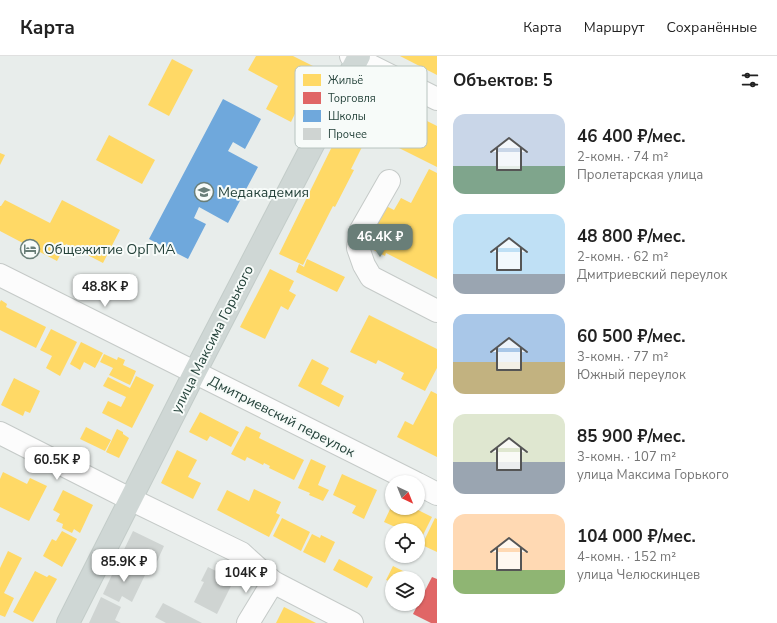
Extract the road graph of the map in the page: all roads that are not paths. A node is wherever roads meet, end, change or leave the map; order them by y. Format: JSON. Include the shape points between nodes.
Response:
{"nodes":[{"id":1,"x":356,"y":57,"type":"edge"},
{"id":2,"x":351,"y":66,"type":"edge"},
{"id":3,"x":373,"y":66,"type":"edge"},
{"id":4,"x":427,"y":94,"type":"edge"},
{"id":5,"x":437,"y":99,"type":"edge"},
{"id":6,"x":309,"y":148,"type":"edge"},
{"id":7,"x":389,"y":181,"type":"dead end"},
{"id":8,"x":0,"y":275,"type":"edge"},
{"id":9,"x":437,"y":311,"type":"edge"},
{"id":10,"x":195,"y":372,"type":"junction"},
{"id":11,"x":0,"y":433,"type":"edge"},
{"id":12,"x":400,"y":475,"type":"edge"},
{"id":13,"x":425,"y":488,"type":"edge"},
{"id":14,"x":437,"y":494,"type":"edge"},
{"id":15,"x":130,"y":499,"type":"junction"},
{"id":16,"x":273,"y":582,"type":"junction"},
{"id":17,"x":68,"y":623,"type":"edge"},
{"id":18,"x":248,"y":623,"type":"edge"},
{"id":19,"x":352,"y":623,"type":"edge"}],
"edges":[{"from":1,"to":2,"type":"main road","name":"улица Максима Горького"},
{"from":1,"to":3,"type":"street"},
{"from":4,"to":5,"type":"street"},
{"from":6,"to":10,"type":"main road","name":"улица Максима Горького"},
{"from":7,"to":9,"type":"street","via":[[361,230],[358,248],[364,265],[370,277]]},
{"from":8,"to":10,"type":"street","name":"Дмитриевский переулок"},
{"from":10,"to":12,"type":"street","name":"Дмитриевский переулок"},
{"from":10,"to":15,"type":"main road","name":"улица Максима Горького"},
{"from":11,"to":15,"type":"street"},
{"from":13,"to":14,"type":"street"},
{"from":15,"to":16,"type":"street","via":[[241,553]]},
{"from":15,"to":17,"type":"main road","name":"улица Максима Горького"},
{"from":16,"to":18,"type":"street"},
{"from":16,"to":19,"type":"street"}]}
